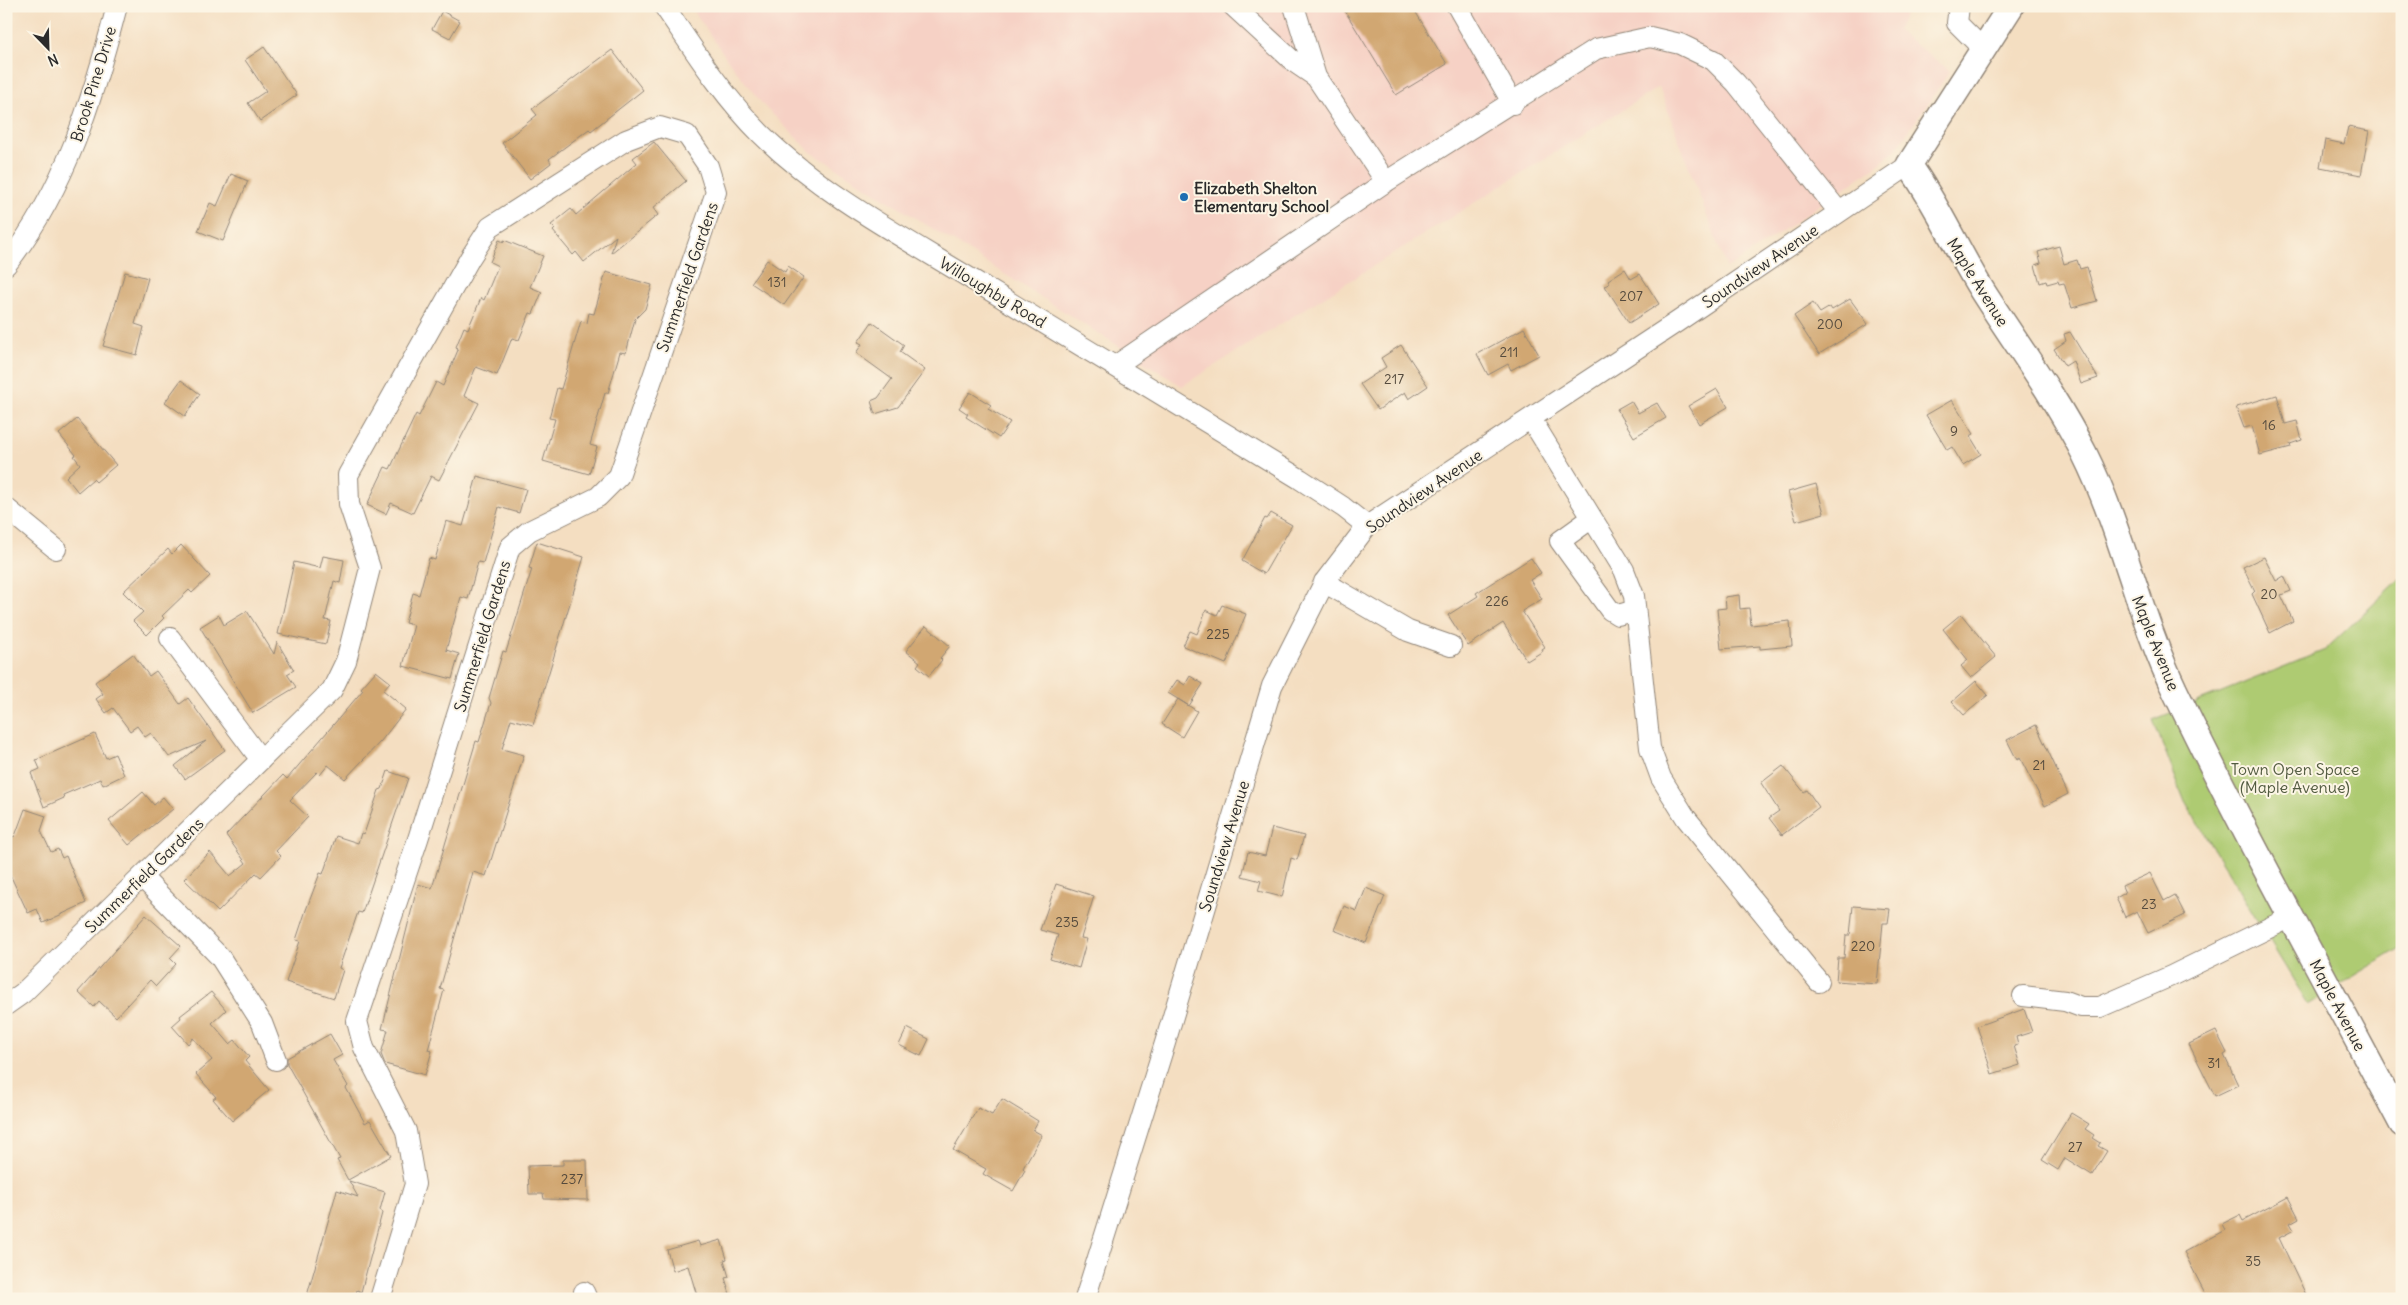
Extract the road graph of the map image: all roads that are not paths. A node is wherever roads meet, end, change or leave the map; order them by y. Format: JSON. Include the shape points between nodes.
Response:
{"nodes":[{"id":1,"x":117,"y":6,"type":"edge"},
{"id":2,"x":664,"y":6,"type":"edge"},
{"id":3,"x":1233,"y":6,"type":"edge"},
{"id":4,"x":1294,"y":6,"type":"edge"},
{"id":5,"x":1457,"y":6,"type":"edge"},
{"id":6,"x":1959,"y":6,"type":"edge"},
{"id":7,"x":2011,"y":6,"type":"edge"},
{"id":8,"x":1984,"y":50,"type":"junction"},
{"id":9,"x":1316,"y":77,"type":"junction"},
{"id":10,"x":1513,"y":104,"type":"junction"},
{"id":11,"x":1910,"y":165,"type":"junction"},
{"id":12,"x":1386,"y":182,"type":"junction"},
{"id":13,"x":1839,"y":212,"type":"junction"},
{"id":14,"x":6,"y":265,"type":"edge"},
{"id":15,"x":1115,"y":366,"type":"junction"},
{"id":16,"x":1531,"y":419,"type":"junction"},
{"id":17,"x":6,"y":508,"type":"edge"},
{"id":18,"x":1592,"y":518,"type":"junction"},
{"id":19,"x":1367,"y":526,"type":"junction"},
{"id":20,"x":56,"y":549,"type":"dead end"},
{"id":21,"x":1324,"y":582,"type":"junction"},
{"id":22,"x":1636,"y":610,"type":"junction"},
{"id":23,"x":170,"y":638,"type":"dead end"},
{"id":24,"x":1451,"y":646,"type":"dead end"},
{"id":25,"x":261,"y":760,"type":"junction"},
{"id":26,"x":142,"y":877,"type":"junction"},
{"id":27,"x":2291,"y":917,"type":"junction"},
{"id":28,"x":1819,"y":982,"type":"dead end"},
{"id":29,"x":2023,"y":996,"type":"dead end"},
{"id":30,"x":6,"y":1005,"type":"edge"},
{"id":31,"x":276,"y":1060,"type":"dead end"},
{"id":32,"x":2402,"y":1124,"type":"edge"},
{"id":33,"x":380,"y":1299,"type":"edge"},
{"id":34,"x":1085,"y":1299,"type":"edge"}],
"edges":[{"from":1,"to":14,"type":"street","name":"Brook Pine Drive","via":[[79,137],[49,197]]},
{"from":2,"to":15,"type":"street","name":"Willoughby Road","via":[[738,110],[786,156],[841,198]]},
{"from":3,"to":9,"type":"street","via":[[1294,62]]},
{"from":4,"to":9,"type":"street"},
{"from":5,"to":10,"type":"street"},
{"from":6,"to":8,"type":"street","via":[[1957,23]]},
{"from":7,"to":8,"type":"main road","name":"Soundview Avenue"},
{"from":8,"to":11,"type":"main road","name":"Soundview Avenue"},
{"from":9,"to":12,"type":"street"},
{"from":10,"to":12,"type":"street"},
{"from":10,"to":13,"type":"street","via":[[1596,50],[1650,37],[1680,44],[1713,60],[1736,83]]},
{"from":11,"to":13,"type":"street","name":"Soundview Avenue"},
{"from":11,"to":27,"type":"main road","name":"Maple Avenue","via":[[1982,291],[2054,400],[2084,453],[2114,524],[2149,633],[2174,690]]},
{"from":12,"to":15,"type":"street"},
{"from":13,"to":16,"type":"street","name":"Soundview Avenue"},
{"from":15,"to":19,"type":"street","name":"Willoughby Road","via":[[1300,479]]},
{"from":16,"to":18,"type":"street"},
{"from":16,"to":19,"type":"street","name":"Soundview Avenue"},
{"from":17,"to":20,"type":"street"},
{"from":18,"to":22,"type":"street","via":[[1624,570]]},
{"from":18,"to":22,"type":"street","via":[[1560,541],[1610,610],[1618,615]]},
{"from":19,"to":21,"type":"street","name":"Soundview Avenue"},
{"from":21,"to":24,"type":"street","via":[[1408,631]]},
{"from":21,"to":34,"type":"street","name":"Soundview Avenue","via":[[1272,686]]},
{"from":22,"to":28,"type":"street","via":[[1650,748],[1661,778],[1686,818]]},
{"from":23,"to":25,"type":"street"},
{"from":25,"to":26,"type":"street","name":"Summerfield Gardens"},
{"from":25,"to":33,"type":"street","name":"Summerfield Gardens","via":[[332,690],[346,661],[370,568],[349,504],[348,475],[490,228],[626,140],[660,127],[687,135],[708,166],[716,192],[619,476],[598,497],[528,531],[510,547],[357,1021],[364,1048],[406,1131],[415,1184]]},
{"from":26,"to":30,"type":"street","name":"Summerfield Gardens","via":[[23,994]]},
{"from":26,"to":31,"type":"street","via":[[220,957],[262,1023]]},
{"from":27,"to":29,"type":"street","via":[[2171,976],[2100,1006]]},
{"from":27,"to":32,"type":"main road","name":"Maple Avenue"}]}
